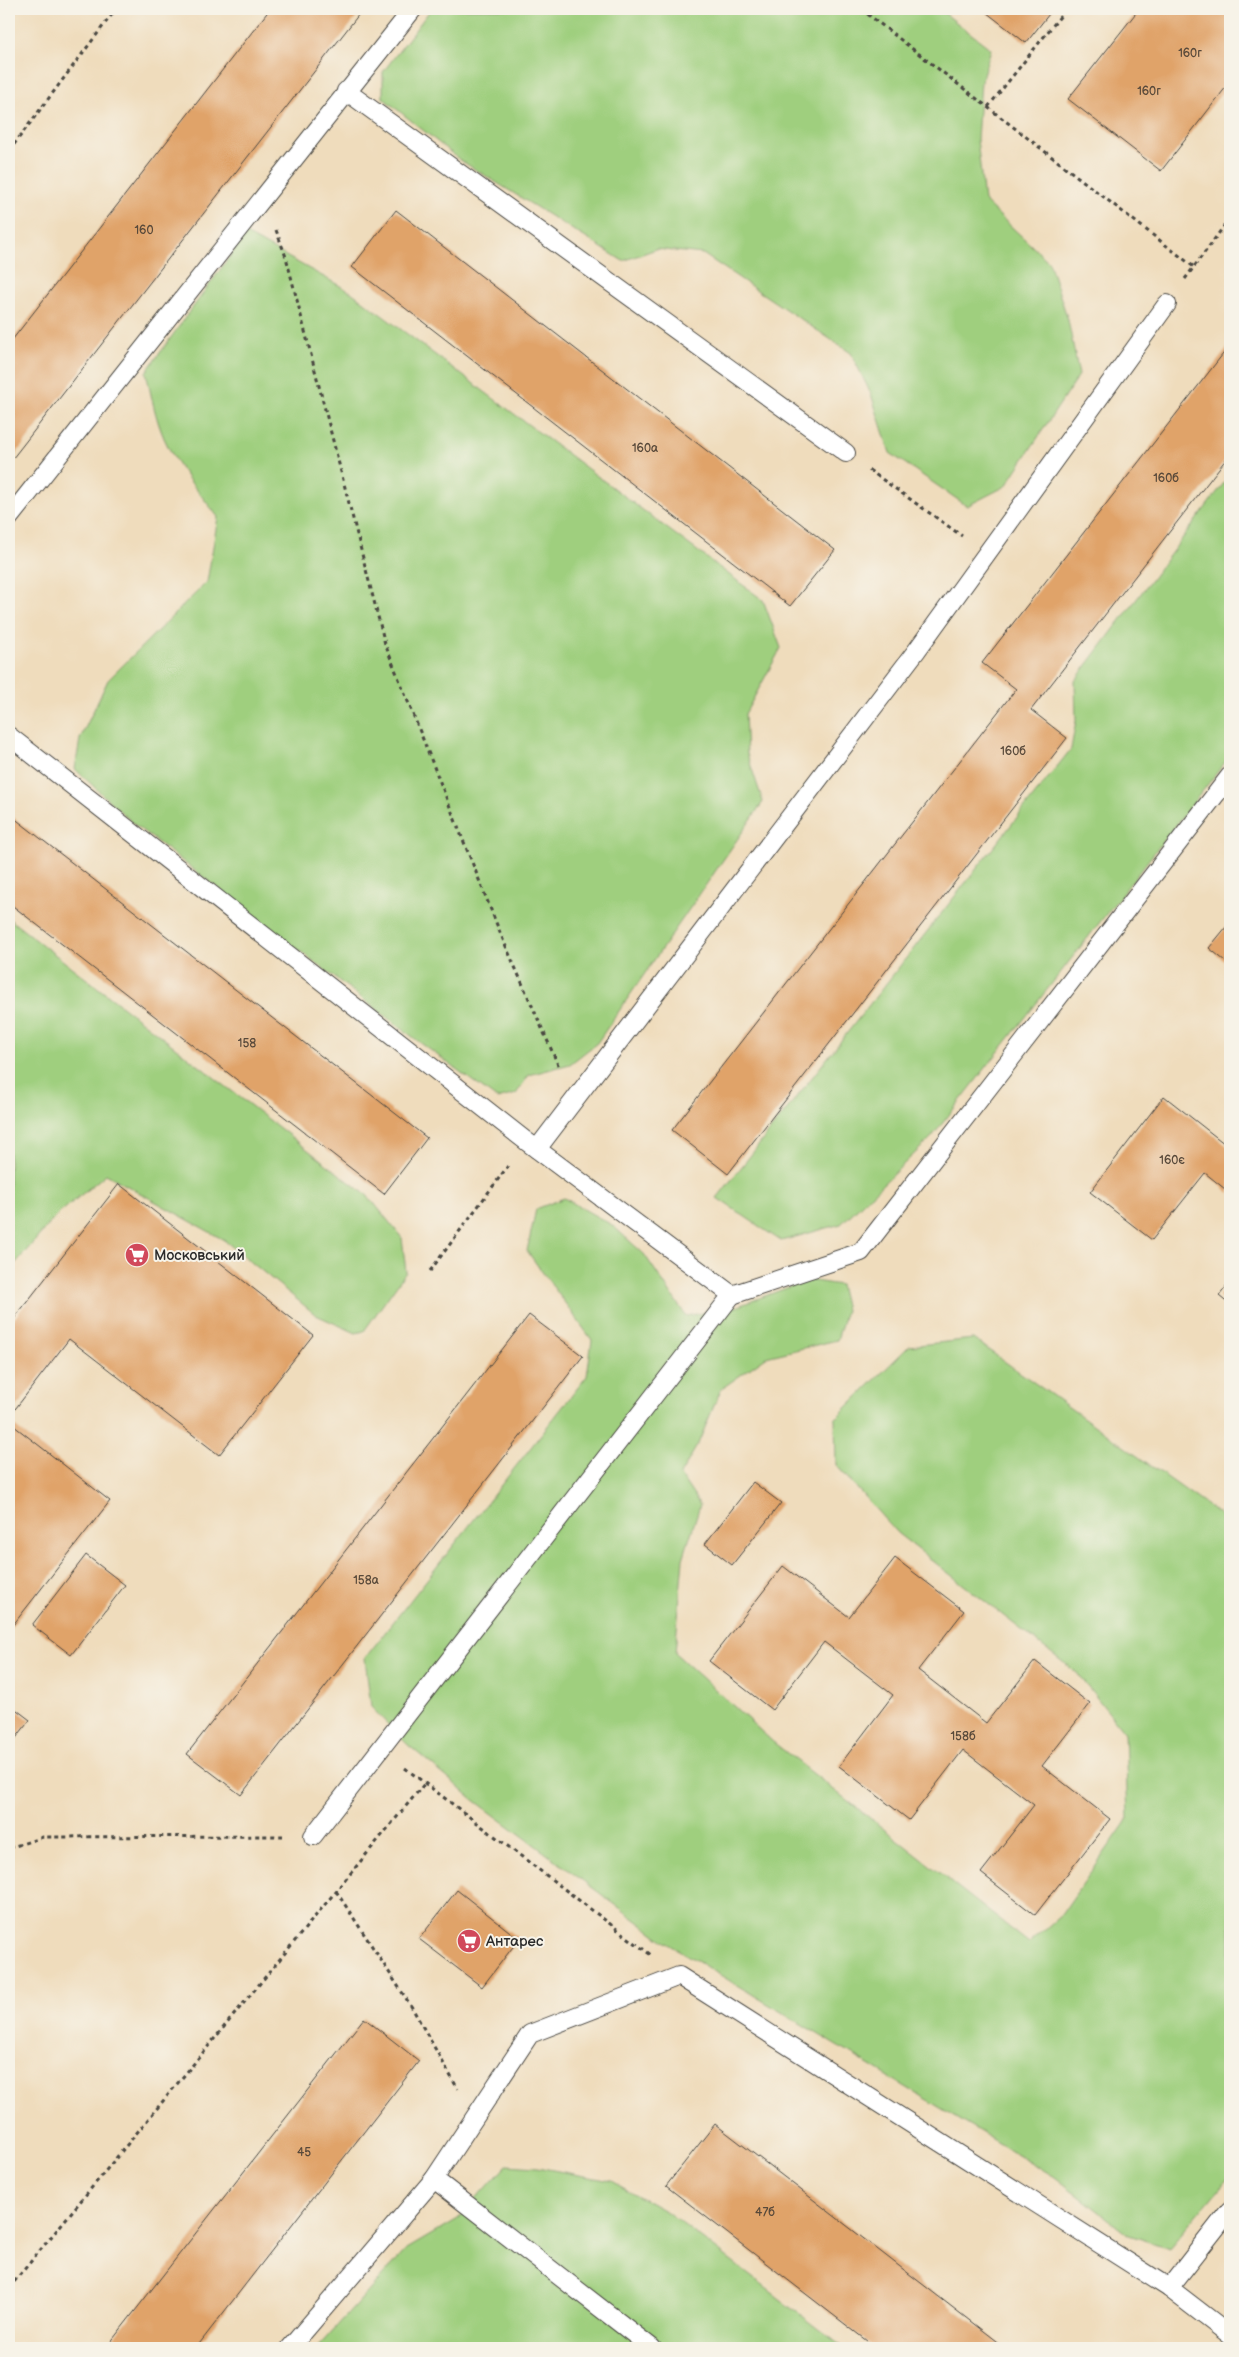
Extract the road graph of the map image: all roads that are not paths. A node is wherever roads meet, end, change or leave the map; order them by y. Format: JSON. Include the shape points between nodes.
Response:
{"nodes":[{"id":1,"x":412,"y":9,"type":"edge"},
{"id":2,"x":346,"y":91,"type":"junction"},
{"id":3,"x":1167,"y":304,"type":"road end"},
{"id":4,"x":846,"y":454,"type":"road end"},
{"id":5,"x":9,"y":518,"type":"edge"},
{"id":6,"x":9,"y":736,"type":"edge"},
{"id":7,"x":1230,"y":776,"type":"edge"},
{"id":8,"x":531,"y":1145,"type":"junction"},
{"id":9,"x":732,"y":1296,"type":"junction"},
{"id":10,"x":313,"y":1836,"type":"road end"},
{"id":11,"x":434,"y":2180,"type":"junction"},
{"id":12,"x":1230,"y":2210,"type":"edge"},
{"id":13,"x":1169,"y":2288,"type":"junction"},
{"id":14,"x":1230,"y":2335,"type":"edge"},
{"id":15,"x":290,"y":2348,"type":"edge"},
{"id":16,"x":652,"y":2348,"type":"edge"}],
"edges":[{"from":1,"to":2,"type":"lane"},
{"from":2,"to":4,"type":"lane"},
{"from":2,"to":5,"type":"lane"},
{"from":3,"to":8,"type":"lane","via":[[917,650],[574,1100]]},
{"from":6,"to":8,"type":"lane"},
{"from":7,"to":9,"type":"lane","via":[[861,1252]]},
{"from":8,"to":9,"type":"lane"},
{"from":9,"to":10,"type":"lane"},
{"from":11,"to":13,"type":"lane","via":[[530,2034],[679,1976]]},
{"from":11,"to":15,"type":"lane"},
{"from":11,"to":16,"type":"lane"},
{"from":12,"to":13,"type":"lane"},
{"from":13,"to":14,"type":"lane"}]}
